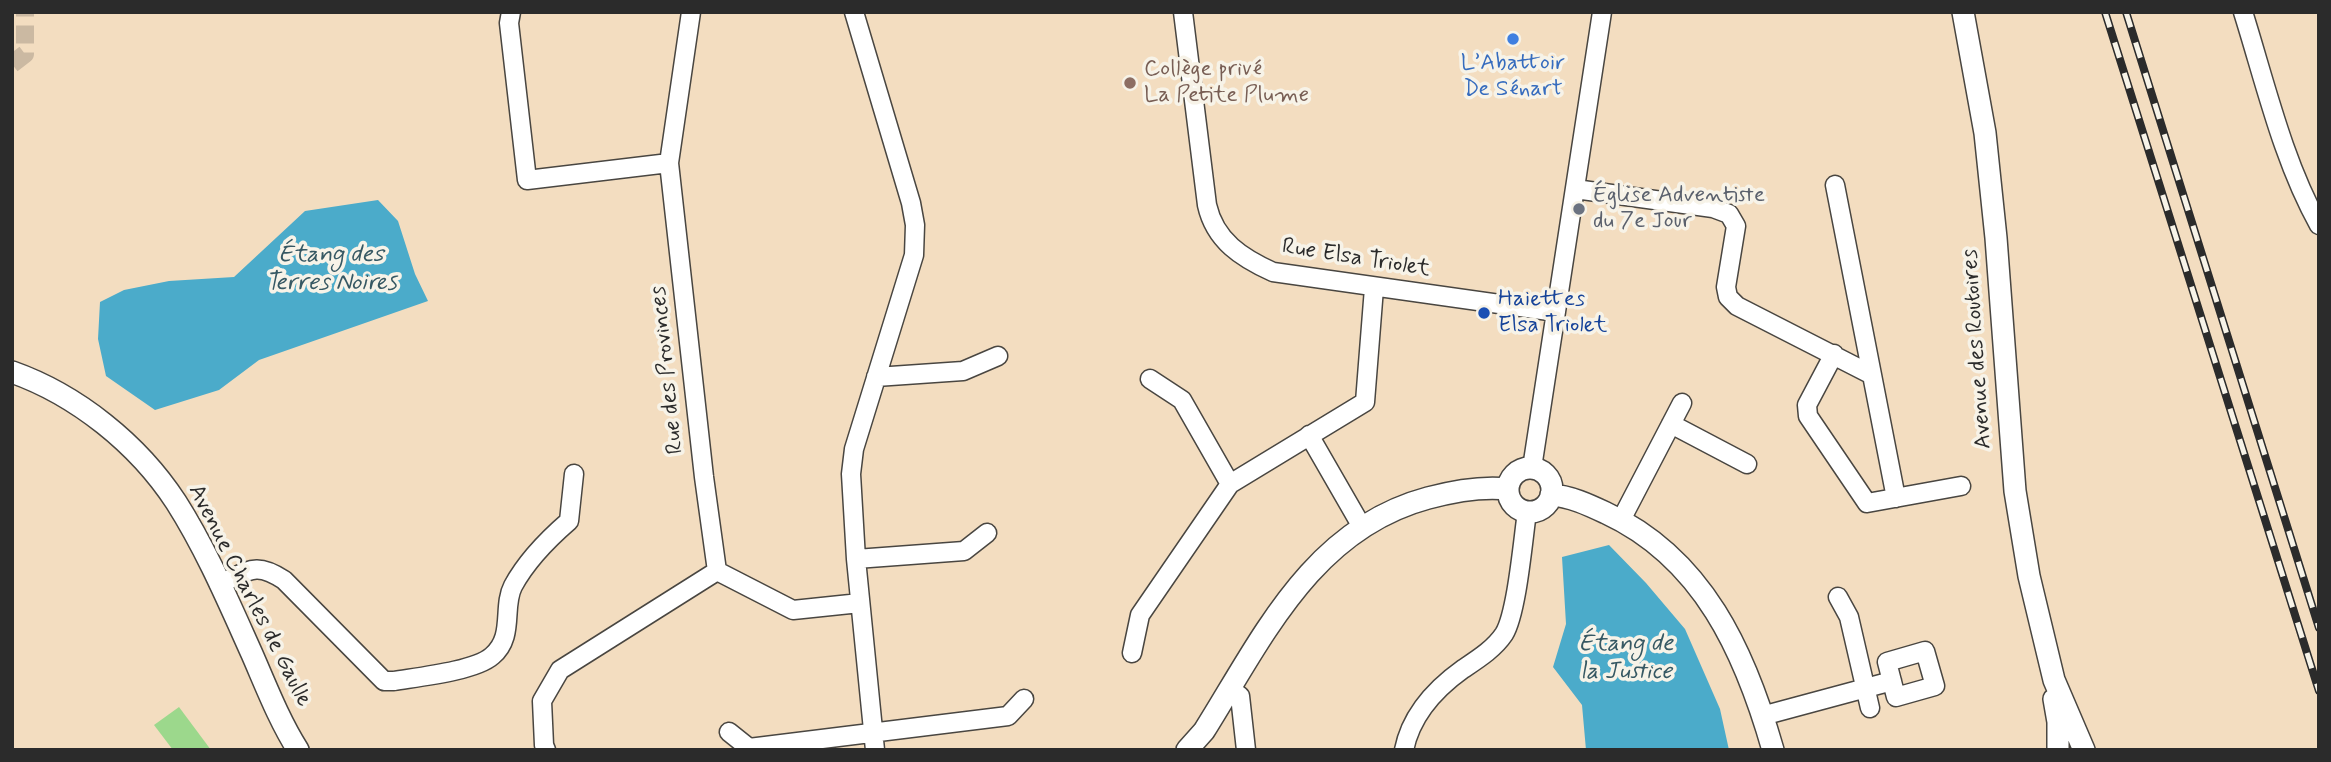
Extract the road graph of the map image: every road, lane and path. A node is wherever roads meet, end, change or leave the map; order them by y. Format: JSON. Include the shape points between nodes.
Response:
{"nodes":[{"id":1,"x":512,"y":12,"type":"edge"},
{"id":2,"x":691,"y":12,"type":"edge"},
{"id":3,"x":854,"y":12,"type":"edge"},
{"id":4,"x":1183,"y":12,"type":"edge"},
{"id":5,"x":1602,"y":12,"type":"edge"},
{"id":6,"x":1963,"y":12,"type":"edge"},
{"id":7,"x":2243,"y":12,"type":"edge"},
{"id":8,"x":669,"y":163,"type":"junction"},
{"id":9,"x":1835,"y":185,"type":"dead end"},
{"id":10,"x":1575,"y":189,"type":"junction"},
{"id":11,"x":2319,"y":225,"type":"edge"},
{"id":12,"x":1374,"y":288,"type":"junction"},
{"id":13,"x":1556,"y":312,"type":"junction"},
{"id":14,"x":1833,"y":354,"type":"junction"},
{"id":15,"x":998,"y":356,"type":"dead end"},
{"id":16,"x":12,"y":372,"type":"edge"},
{"id":17,"x":1872,"y":375,"type":"junction"},
{"id":18,"x":876,"y":377,"type":"junction"},
{"id":19,"x":1150,"y":379,"type":"dead end"},
{"id":20,"x":1682,"y":402,"type":"dead end"},
{"id":21,"x":1671,"y":424,"type":"junction"},
{"id":22,"x":1309,"y":435,"type":"junction"},
{"id":23,"x":1747,"y":464,"type":"dead end"},
{"id":24,"x":1532,"y":468,"type":"junction"},
{"id":25,"x":574,"y":474,"type":"dead end"},
{"id":26,"x":1230,"y":485,"type":"junction"},
{"id":27,"x":1961,"y":486,"type":"dead end"},
{"id":28,"x":1508,"y":489,"type":"junction"},
{"id":29,"x":1551,"y":495,"type":"junction"},
{"id":30,"x":1896,"y":498,"type":"junction"},
{"id":31,"x":1527,"y":512,"type":"junction"},
{"id":32,"x":1621,"y":520,"type":"junction"},
{"id":33,"x":1362,"y":527,"type":"junction"},
{"id":34,"x":987,"y":533,"type":"dead end"},
{"id":35,"x":856,"y":559,"type":"junction"},
{"id":36,"x":717,"y":571,"type":"junction"},
{"id":37,"x":219,"y":584,"type":"junction"},
{"id":38,"x":1838,"y":597,"type":"dead end"},
{"id":39,"x":860,"y":603,"type":"junction"},
{"id":40,"x":1132,"y":653,"type":"dead end"},
{"id":41,"x":2054,"y":680,"type":"junction"},
{"id":42,"x":1892,"y":681,"type":"dead end"},
{"id":43,"x":1865,"y":688,"type":"junction"},
{"id":44,"x":1231,"y":689,"type":"junction"},
{"id":45,"x":1024,"y":699,"type":"dead end"},
{"id":46,"x":1870,"y":708,"type":"dead end"},
{"id":47,"x":1762,"y":716,"type":"junction"},
{"id":48,"x":729,"y":732,"type":"dead end"},
{"id":49,"x":874,"y":741,"type":"edge"},
{"id":50,"x":298,"y":750,"type":"edge"},
{"id":51,"x":546,"y":750,"type":"edge"},
{"id":52,"x":1187,"y":750,"type":"edge"},
{"id":53,"x":1246,"y":750,"type":"edge"},
{"id":54,"x":1404,"y":750,"type":"edge"},
{"id":55,"x":1773,"y":750,"type":"edge"},
{"id":56,"x":2058,"y":750,"type":"edge"},
{"id":57,"x":2084,"y":750,"type":"edge"}],
"edges":[{"from":1,"to":8,"type":"street","via":[[509,23],[527,180]]},
{"from":2,"to":8,"type":"street","name":"Rue des Provinces"},
{"from":3,"to":18,"type":"street","via":[[915,225],[914,255]]},
{"from":4,"to":12,"type":"street","name":"Rue Elsa Triolet","via":[[1205,190],[1217,230],[1248,261],[1273,272]]},
{"from":5,"to":10,"type":"street"},
{"from":6,"to":41,"type":"street","name":"Avenue des Routoires","via":[[1985,132],[2015,491]]},
{"from":7,"to":11,"type":"street","via":[[2281,135]]},
{"from":8,"to":36,"type":"street","name":"Rue des Provinces"},
{"from":9,"to":17,"type":"street"},
{"from":10,"to":13,"type":"street"},
{"from":10,"to":14,"type":"street","via":[[1729,214],[1736,226],[1728,297],[1737,306]]},
{"from":12,"to":13,"type":"street","name":"Rue Elsa Triolet"},
{"from":12,"to":22,"type":"street","via":[[1365,402]]},
{"from":13,"to":24,"type":"street"},
{"from":14,"to":17,"type":"street"},
{"from":14,"to":30,"type":"street","via":[[1807,405],[1808,416],[1867,503]]},
{"from":15,"to":18,"type":"street","via":[[963,370]]},
{"from":16,"to":37,"type":"street","name":"Avenue Charles de Gaulle","via":[[83,409],[146,464],[176,503]]},
{"from":17,"to":30,"type":"street"},
{"from":18,"to":35,"type":"street","via":[[851,474]]},
{"from":19,"to":26,"type":"street","via":[[1182,400]]},
{"from":20,"to":21,"type":"street"},
{"from":21,"to":23,"type":"street"},
{"from":21,"to":32,"type":"street"},
{"from":22,"to":26,"type":"street"},
{"from":22,"to":33,"type":"street"},
{"from":24,"to":28,"type":"street","via":[[1518,471]]},
{"from":24,"to":29,"type":"street","via":[[1549,481]]},
{"from":25,"to":37,"type":"street","via":[[569,521],[541,546],[512,588],[503,644],[492,657],[475,665],[384,681],[284,580],[267,569],[253,569]]},
{"from":26,"to":40,"type":"street","via":[[1140,615]]},
{"from":27,"to":30,"type":"street"},
{"from":28,"to":31,"type":"street","via":[[1515,506]]},
{"from":28,"to":33,"type":"street","via":[[1452,491],[1388,512]]},
{"from":29,"to":31,"type":"street","via":[[1545,506]]},
{"from":29,"to":32,"type":"street"},
{"from":31,"to":54,"type":"street","via":[[1505,633],[1490,651],[1429,698]]},
{"from":32,"to":47,"type":"street","via":[[1661,546],[1708,599],[1727,631]]},
{"from":33,"to":44,"type":"street","via":[[1321,559],[1287,599]]},
{"from":34,"to":35,"type":"street","via":[[964,551]]},
{"from":35,"to":39,"type":"street"},
{"from":36,"to":39,"type":"street","via":[[793,610]]},
{"from":36,"to":51,"type":"street","via":[[560,670],[542,701]]},
{"from":37,"to":50,"type":"street","name":"Avenue Charles de Gaulle"},
{"from":38,"to":43,"type":"street","via":[[1849,617]]},
{"from":39,"to":49,"type":"street"},
{"from":41,"to":56,"type":"street","name":"Avenue des Routoires"},
{"from":41,"to":57,"type":"street","name":"Avenue des Routoires"},
{"from":42,"to":43,"type":"street"},
{"from":43,"to":46,"type":"street"},
{"from":43,"to":47,"type":"street"},
{"from":44,"to":52,"type":"street"},
{"from":44,"to":53,"type":"street","via":[[1240,696]]},
{"from":45,"to":49,"type":"street","via":[[1008,716]]},
{"from":47,"to":55,"type":"street"},
{"from":48,"to":49,"type":"street","via":[[749,748]]}]}
